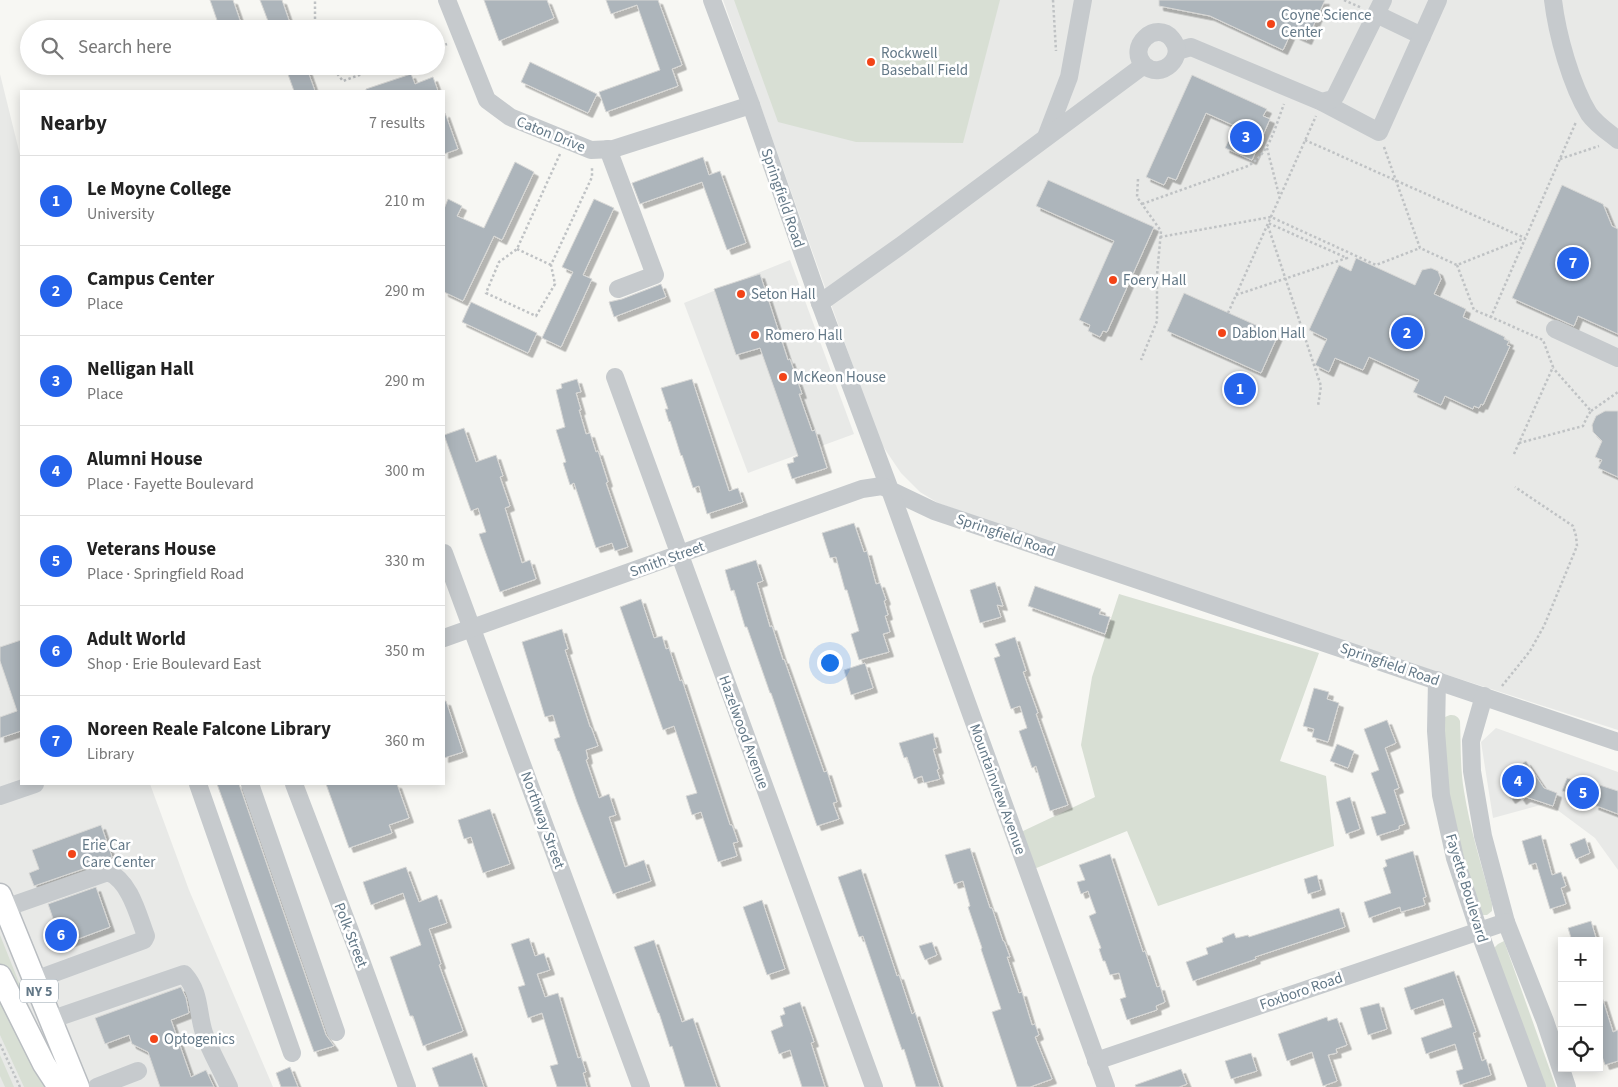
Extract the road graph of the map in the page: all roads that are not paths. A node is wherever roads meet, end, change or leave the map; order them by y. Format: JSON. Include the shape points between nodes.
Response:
{"nodes":[{"id":1,"x":447,"y":0,"type":"edge"},
{"id":2,"x":712,"y":0,"type":"edge"},
{"id":3,"x":1083,"y":0,"type":"edge"},
{"id":4,"x":1438,"y":0,"type":"edge"},
{"id":5,"x":1553,"y":0,"type":"edge"},
{"id":6,"x":1374,"y":7,"type":"edge"},
{"id":7,"x":1422,"y":36,"type":"junction"},
{"id":8,"x":1177,"y":51,"type":"junction"},
{"id":9,"x":1144,"y":64,"type":"junction"},
{"id":10,"x":1322,"y":102,"type":"junction"},
{"id":11,"x":751,"y":105,"type":"junction"},
{"id":12,"x":1046,"y":137,"type":"junction"},
{"id":13,"x":1618,"y":140,"type":"edge"},
{"id":14,"x":599,"y":150,"type":"junction"},
{"id":15,"x":618,"y":289,"type":"dead end"},
{"id":16,"x":820,"y":303,"type":"junction"},
{"id":17,"x":1555,"y":329,"type":"dead end"},
{"id":18,"x":1618,"y":358,"type":"edge"},
{"id":19,"x":615,"y":377,"type":"dead end"},
{"id":20,"x":890,"y":490,"type":"junction"},
{"id":21,"x":680,"y":554,"type":"junction"},
{"id":22,"x":445,"y":556,"type":"edge"},
{"id":23,"x":472,"y":628,"type":"junction"},
{"id":24,"x":445,"y":638,"type":"edge"},
{"id":25,"x":1437,"y":680,"type":"junction"},
{"id":26,"x":1488,"y":698,"type":"junction"},
{"id":27,"x":1618,"y":742,"type":"edge"},
{"id":28,"x":32,"y":785,"type":"edge"},
{"id":29,"x":198,"y":785,"type":"edge"},
{"id":30,"x":250,"y":785,"type":"edge"},
{"id":31,"x":294,"y":785,"type":"edge"},
{"id":32,"x":0,"y":796,"type":"edge"},
{"id":33,"x":3,"y":902,"type":"edge"},
{"id":34,"x":1506,"y":922,"type":"junction"},
{"id":35,"x":1479,"y":931,"type":"junction"},
{"id":36,"x":0,"y":976,"type":"edge"},
{"id":37,"x":34,"y":980,"type":"junction"},
{"id":38,"x":50,"y":1020,"type":"junction"},
{"id":39,"x":336,"y":1032,"type":"dead end"},
{"id":40,"x":292,"y":1053,"type":"dead end"},
{"id":41,"x":1096,"y":1061,"type":"junction"},
{"id":42,"x":138,"y":1072,"type":"dead end"},
{"id":43,"x":59,"y":1087,"type":"edge"},
{"id":44,"x":78,"y":1087,"type":"edge"},
{"id":45,"x":97,"y":1087,"type":"edge"},
{"id":46,"x":229,"y":1087,"type":"edge"},
{"id":47,"x":407,"y":1087,"type":"edge"},
{"id":48,"x":641,"y":1087,"type":"edge"},
{"id":49,"x":874,"y":1087,"type":"edge"},
{"id":50,"x":1106,"y":1087,"type":"edge"},
{"id":51,"x":1537,"y":1087,"type":"edge"},
{"id":52,"x":1567,"y":1087,"type":"edge"}],
"edges":[{"from":1,"to":14,"type":"street","name":"Caton Drive","via":[[487,100],[510,117]]},
{"from":2,"to":11,"type":"street","name":"Springfield Road"},
{"from":3,"to":12,"type":"street","via":[[1069,77]]},
{"from":4,"to":7,"type":"street"},
{"from":5,"to":13,"type":"street","via":[[1561,45],[1572,78],[1589,114]]},
{"from":6,"to":7,"type":"street"},
{"from":6,"to":10,"type":"street","via":[[1336,95]]},
{"from":7,"to":10,"type":"street","via":[[1379,132]]},
{"from":8,"to":9,"type":"street","via":[[1175,60],[1163,70]]},
{"from":8,"to":9,"type":"street","via":[[1176,44],[1164,33],[1149,34],[1139,46]]},
{"from":8,"to":10,"type":"street","via":[[1191,47]]},
{"from":9,"to":12,"type":"street"},
{"from":11,"to":14,"type":"street","name":"Caton Drive","via":[[613,149]]},
{"from":11,"to":16,"type":"street","name":"Springfield Road"},
{"from":12,"to":16,"type":"street"},
{"from":14,"to":15,"type":"street","via":[[655,275]]},
{"from":16,"to":20,"type":"street","name":"Springfield Road"},
{"from":17,"to":18,"type":"street"},
{"from":19,"to":21,"type":"street","name":"Hazelwood Avenue"},
{"from":20,"to":21,"type":"street","name":"Smith Street","via":[[882,486],[862,489]]},
{"from":20,"to":25,"type":"street","name":"Springfield Road","via":[[934,511]]},
{"from":20,"to":41,"type":"street","name":"Mountainview Avenue"},
{"from":21,"to":23,"type":"street","name":"Smith Street"},
{"from":21,"to":49,"type":"street","name":"Hazelwood Avenue"},
{"from":22,"to":23,"type":"street","name":"Northway Street"},
{"from":23,"to":24,"type":"street","name":"Smith Street"},
{"from":23,"to":48,"type":"street","name":"Northway Street"},
{"from":25,"to":26,"type":"street","name":"Springfield Road"},
{"from":25,"to":35,"type":"street","name":"Fayette Boulevard","via":[[1436,731],[1441,795],[1455,858]]},
{"from":26,"to":27,"type":"street","name":"Springfield Road"},
{"from":26,"to":34,"type":"street","name":"Fayette Boulevard","via":[[1471,742],[1472,771],[1483,836]]},
{"from":28,"to":32,"type":"street"},
{"from":29,"to":40,"type":"street"},
{"from":30,"to":39,"type":"street"},
{"from":31,"to":47,"type":"street","name":"Polk Street"},
{"from":33,"to":37,"type":"main road","number":"NY 5"},
{"from":33,"to":37,"type":"street","via":[[108,872],[132,898],[146,936],[144,940]]},
{"from":34,"to":35,"type":"street","name":"Foxboro Road"},
{"from":34,"to":52,"type":"street","name":"Fayette Boulevard"},
{"from":35,"to":41,"type":"street","name":"Foxboro Road"},
{"from":35,"to":51,"type":"street","name":"Fayette Boulevard"},
{"from":36,"to":43,"type":"main road"},
{"from":37,"to":38,"type":"main road","number":"NY 5"},
{"from":38,"to":44,"type":"main road","number":"NY 5"},
{"from":38,"to":46,"type":"street","via":[[184,974],[194,989],[204,1034]]},
{"from":41,"to":50,"type":"street","name":"Mountainview Avenue"},
{"from":42,"to":45,"type":"street"}]}
